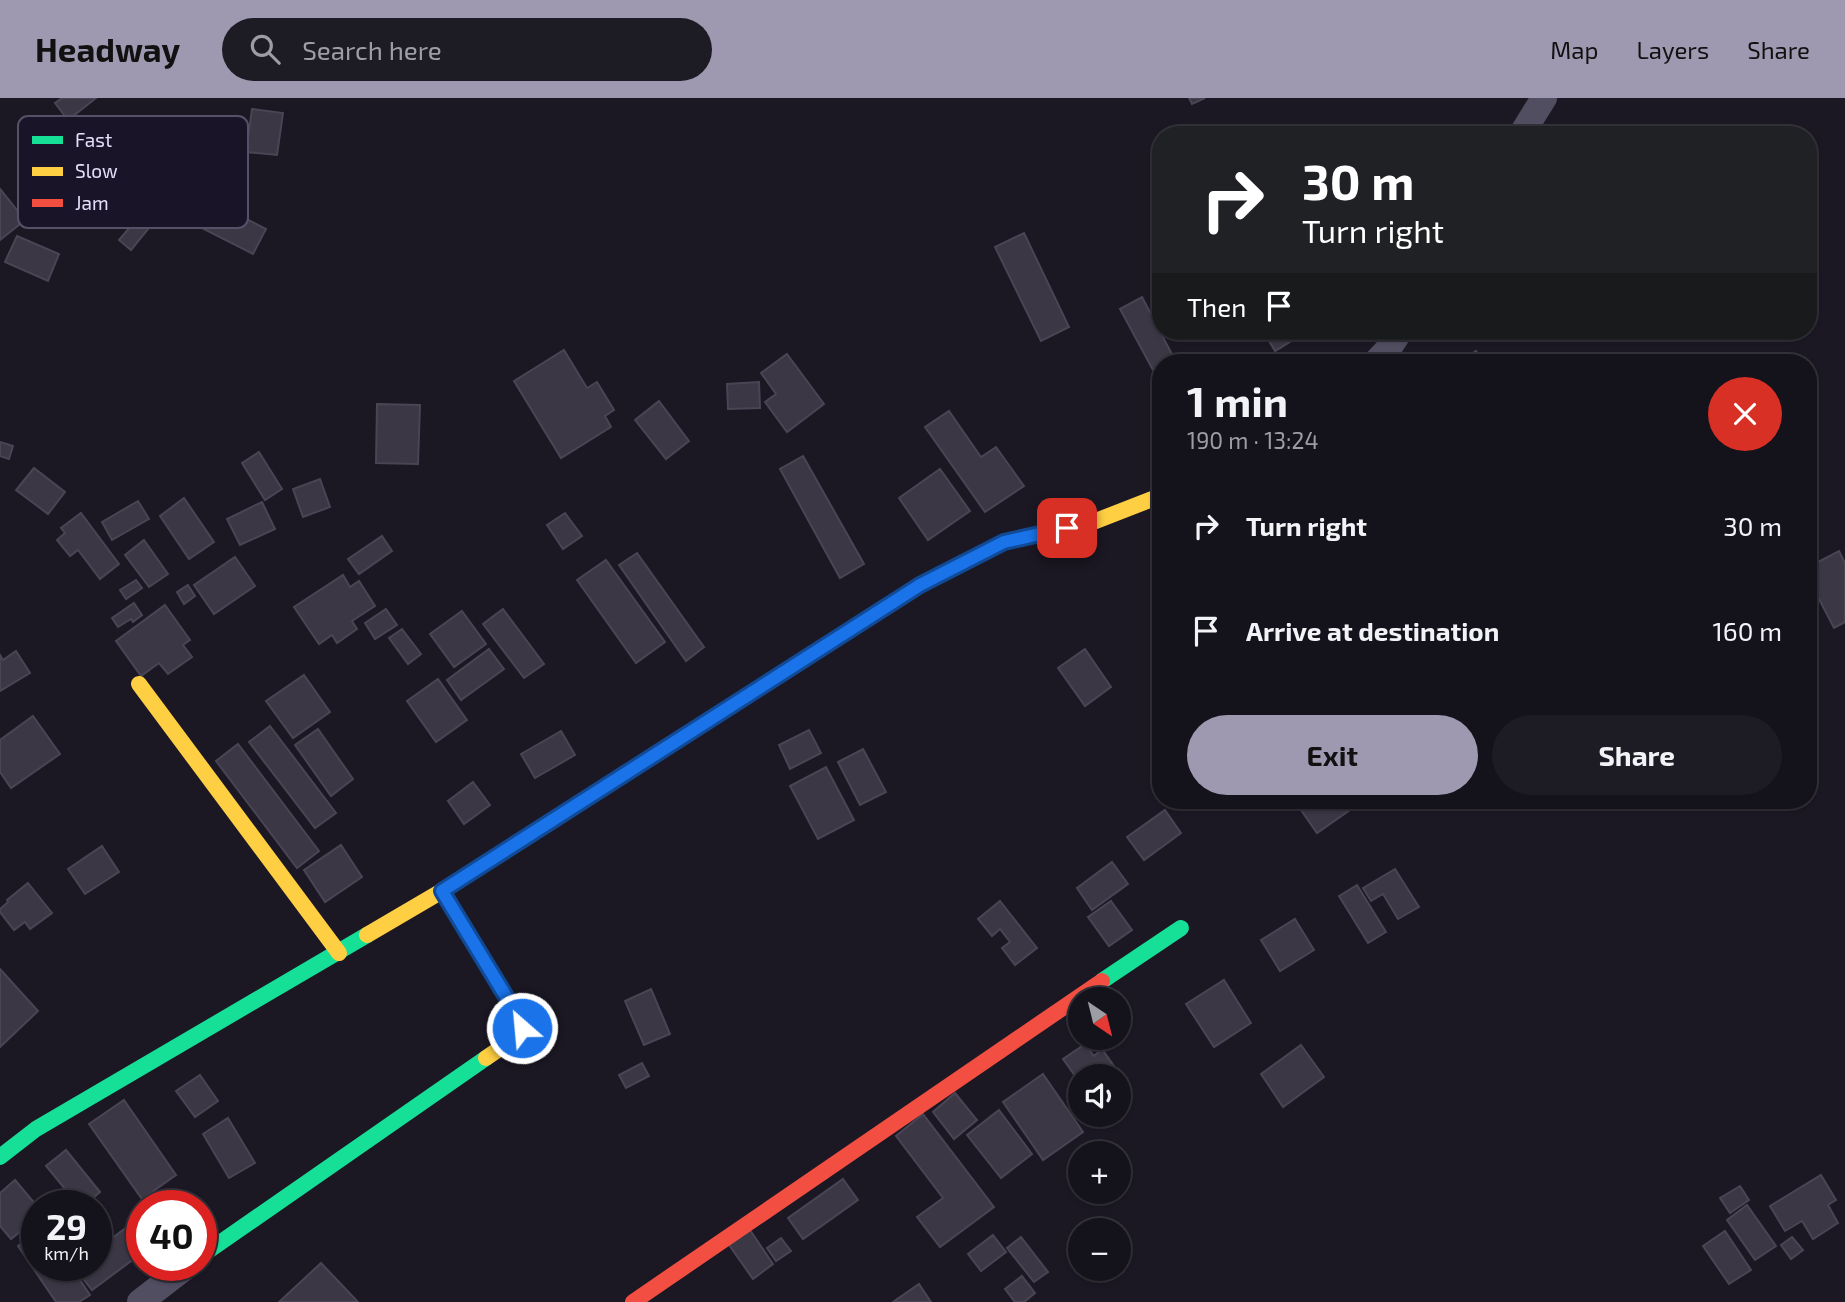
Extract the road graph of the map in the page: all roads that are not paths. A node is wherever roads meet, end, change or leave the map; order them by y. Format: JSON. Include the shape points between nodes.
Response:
{"nodes":[{"id":1,"x":1544,"y":98,"type":"edge"},
{"id":2,"x":1527,"y":126,"type":"edge"},
{"id":3,"x":1394,"y":340,"type":"edge"},
{"id":4,"x":1383,"y":354,"type":"edge"},
{"id":5,"x":1152,"y":499,"type":"edge"},
{"id":6,"x":139,"y":684,"type":"dead end"},
{"id":7,"x":442,"y":891,"type":"junction"},
{"id":8,"x":1181,"y":928,"type":"dead end"},
{"id":9,"x":339,"y":953,"type":"junction"},
{"id":10,"x":0,"y":1157,"type":"edge"},
{"id":11,"x":217,"y":1245,"type":"edge"},
{"id":12,"x":167,"y":1281,"type":"edge"},
{"id":13,"x":140,"y":1302,"type":"edge"},
{"id":14,"x":633,"y":1302,"type":"edge"}],
"edges":[{"from":1,"to":2,"type":"street"},
{"from":3,"to":4,"type":"street"},
{"from":5,"to":7,"type":"street","via":[[1088,524],[1004,542],[920,585]]},
{"from":6,"to":9,"type":"street"},
{"from":7,"to":9,"type":"street"},
{"from":7,"to":11,"type":"street","via":[[522,1028],[515,1038]]},
{"from":8,"to":14,"type":"street"},
{"from":9,"to":10,"type":"street","via":[[36,1129]]},
{"from":12,"to":13,"type":"street"}]}
